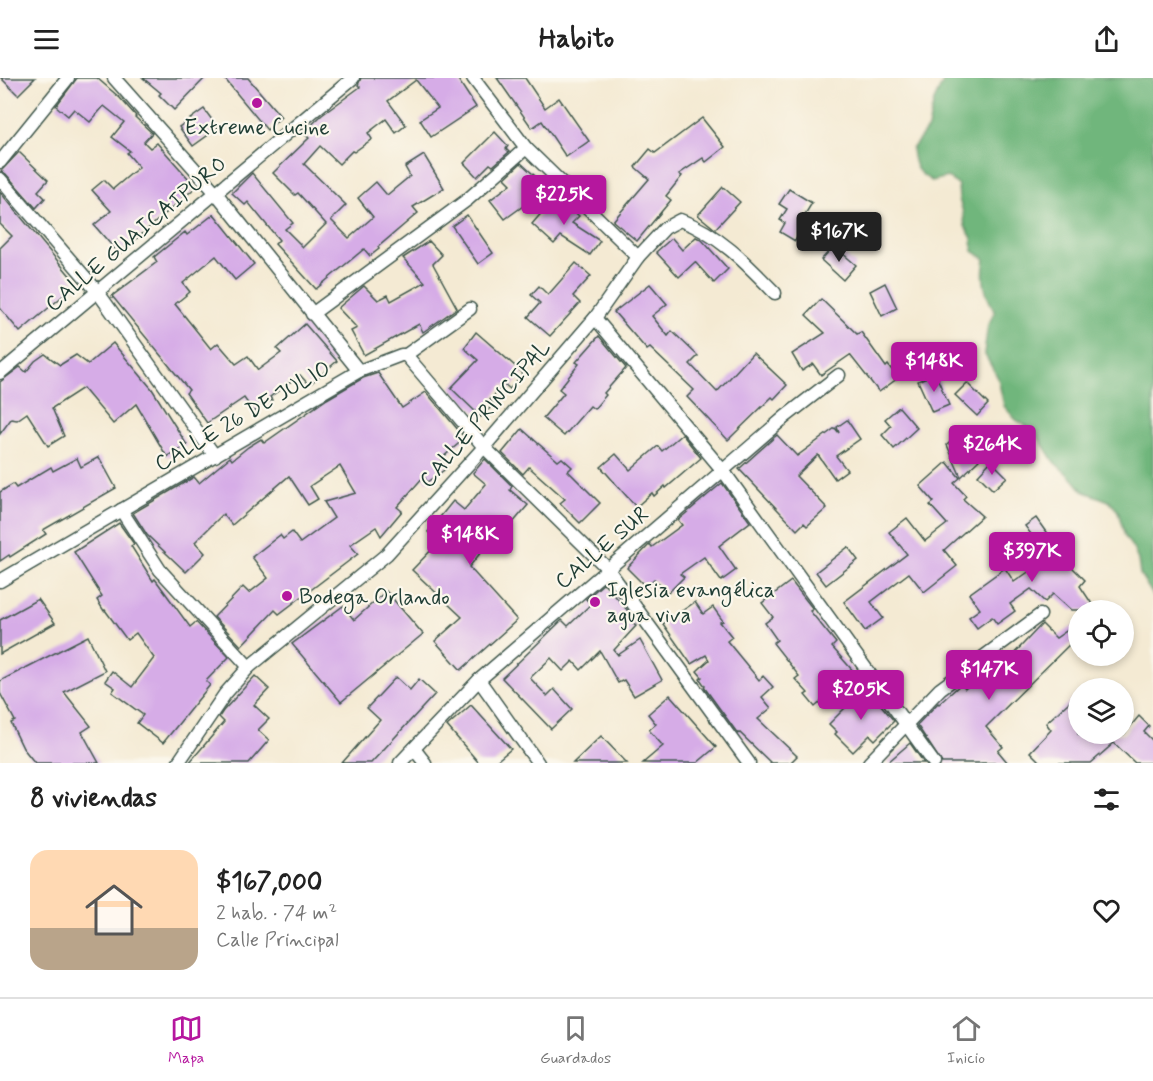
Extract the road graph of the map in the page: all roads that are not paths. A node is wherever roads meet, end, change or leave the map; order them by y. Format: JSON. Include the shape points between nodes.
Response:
{"nodes":[{"id":1,"x":68,"y":78,"type":"edge"},
{"id":2,"x":114,"y":78,"type":"edge"},
{"id":3,"x":353,"y":78,"type":"edge"},
{"id":4,"x":473,"y":78,"type":"edge"},
{"id":5,"x":526,"y":148,"type":"junction"},
{"id":6,"x":0,"y":162,"type":"edge"},
{"id":7,"x":0,"y":178,"type":"edge"},
{"id":8,"x":216,"y":193,"type":"junction"},
{"id":9,"x":638,"y":257,"type":"junction"},
{"id":10,"x":97,"y":291,"type":"junction"},
{"id":11,"x":775,"y":293,"type":"dead end"},
{"id":12,"x":470,"y":309,"type":"dead end"},
{"id":13,"x":312,"y":314,"type":"junction"},
{"id":14,"x":595,"y":318,"type":"junction"},
{"id":15,"x":406,"y":355,"type":"junction"},
{"id":16,"x":359,"y":371,"type":"junction"},
{"id":17,"x":0,"y":373,"type":"edge"},
{"id":18,"x":839,"y":375,"type":"dead end"},
{"id":19,"x":484,"y":447,"type":"junction"},
{"id":20,"x":214,"y":456,"type":"junction"},
{"id":21,"x":724,"y":472,"type":"junction"},
{"id":22,"x":121,"y":510,"type":"junction"},
{"id":23,"x":608,"y":568,"type":"junction"},
{"id":24,"x":0,"y":580,"type":"edge"},
{"id":25,"x":1040,"y":615,"type":"dead end"},
{"id":26,"x":249,"y":667,"type":"junction"},
{"id":27,"x":479,"y":680,"type":"junction"},
{"id":28,"x":906,"y":725,"type":"junction"},
{"id":29,"x":414,"y":748,"type":"junction"},
{"id":30,"x":178,"y":763,"type":"edge"},
{"id":31,"x":400,"y":763,"type":"edge"},
{"id":32,"x":425,"y":763,"type":"edge"},
{"id":33,"x":537,"y":763,"type":"edge"},
{"id":34,"x":749,"y":763,"type":"edge"},
{"id":35,"x":869,"y":763,"type":"edge"},
{"id":36,"x":934,"y":763,"type":"edge"}],
"edges":[{"from":1,"to":6,"type":"street"},
{"from":2,"to":8,"type":"street"},
{"from":3,"to":8,"type":"street","name":"CALLE GUAICAIPURO"},
{"from":4,"to":5,"type":"street"},
{"from":5,"to":9,"type":"street"},
{"from":5,"to":13,"type":"street","via":[[467,200]]},
{"from":7,"to":10,"type":"street"},
{"from":8,"to":10,"type":"street","name":"CALLE GUAICAIPURO"},
{"from":8,"to":13,"type":"street"},
{"from":9,"to":11,"type":"street","name":"CALLE PRINCIPAL","via":[[665,228],[680,220],[696,226],[740,257]]},
{"from":9,"to":14,"type":"street","name":"CALLE PRINCIPAL"},
{"from":10,"to":17,"type":"street","name":"CALLE GUAICAIPURO"},
{"from":10,"to":20,"type":"street"},
{"from":12,"to":15,"type":"street","name":"CALLE 26 DE JULIO"},
{"from":13,"to":16,"type":"street"},
{"from":14,"to":19,"type":"street","name":"CALLE PRINCIPAL"},
{"from":14,"to":21,"type":"street"},
{"from":15,"to":16,"type":"street","name":"CALLE 26 DE JULIO"},
{"from":15,"to":19,"type":"street"},
{"from":16,"to":20,"type":"street","name":"CALLE 26 DE JULIO"},
{"from":18,"to":21,"type":"street","name":"CALLE SUR"},
{"from":19,"to":23,"type":"street"},
{"from":19,"to":26,"type":"street","name":"CALLE PRINCIPAL","via":[[387,554]]},
{"from":20,"to":22,"type":"street","name":"CALLE 26 DE JULIO"},
{"from":21,"to":23,"type":"street","name":"CALLE SUR"},
{"from":21,"to":28,"type":"street"},
{"from":22,"to":24,"type":"street","name":"CALLE 26 DE JULIO"},
{"from":22,"to":26,"type":"street","via":[[160,570]]},
{"from":23,"to":27,"type":"street","name":"CALLE SUR"},
{"from":23,"to":34,"type":"street"},
{"from":25,"to":28,"type":"street","via":[[940,689]]},
{"from":26,"to":30,"type":"street","name":"CALLE PRINCIPAL","via":[[225,694]]},
{"from":27,"to":29,"type":"street","name":"CALLE SUR"},
{"from":27,"to":33,"type":"street"},
{"from":28,"to":35,"type":"street"},
{"from":28,"to":36,"type":"street"},
{"from":29,"to":31,"type":"street","name":"CALLE SUR"},
{"from":29,"to":32,"type":"street"}]}
